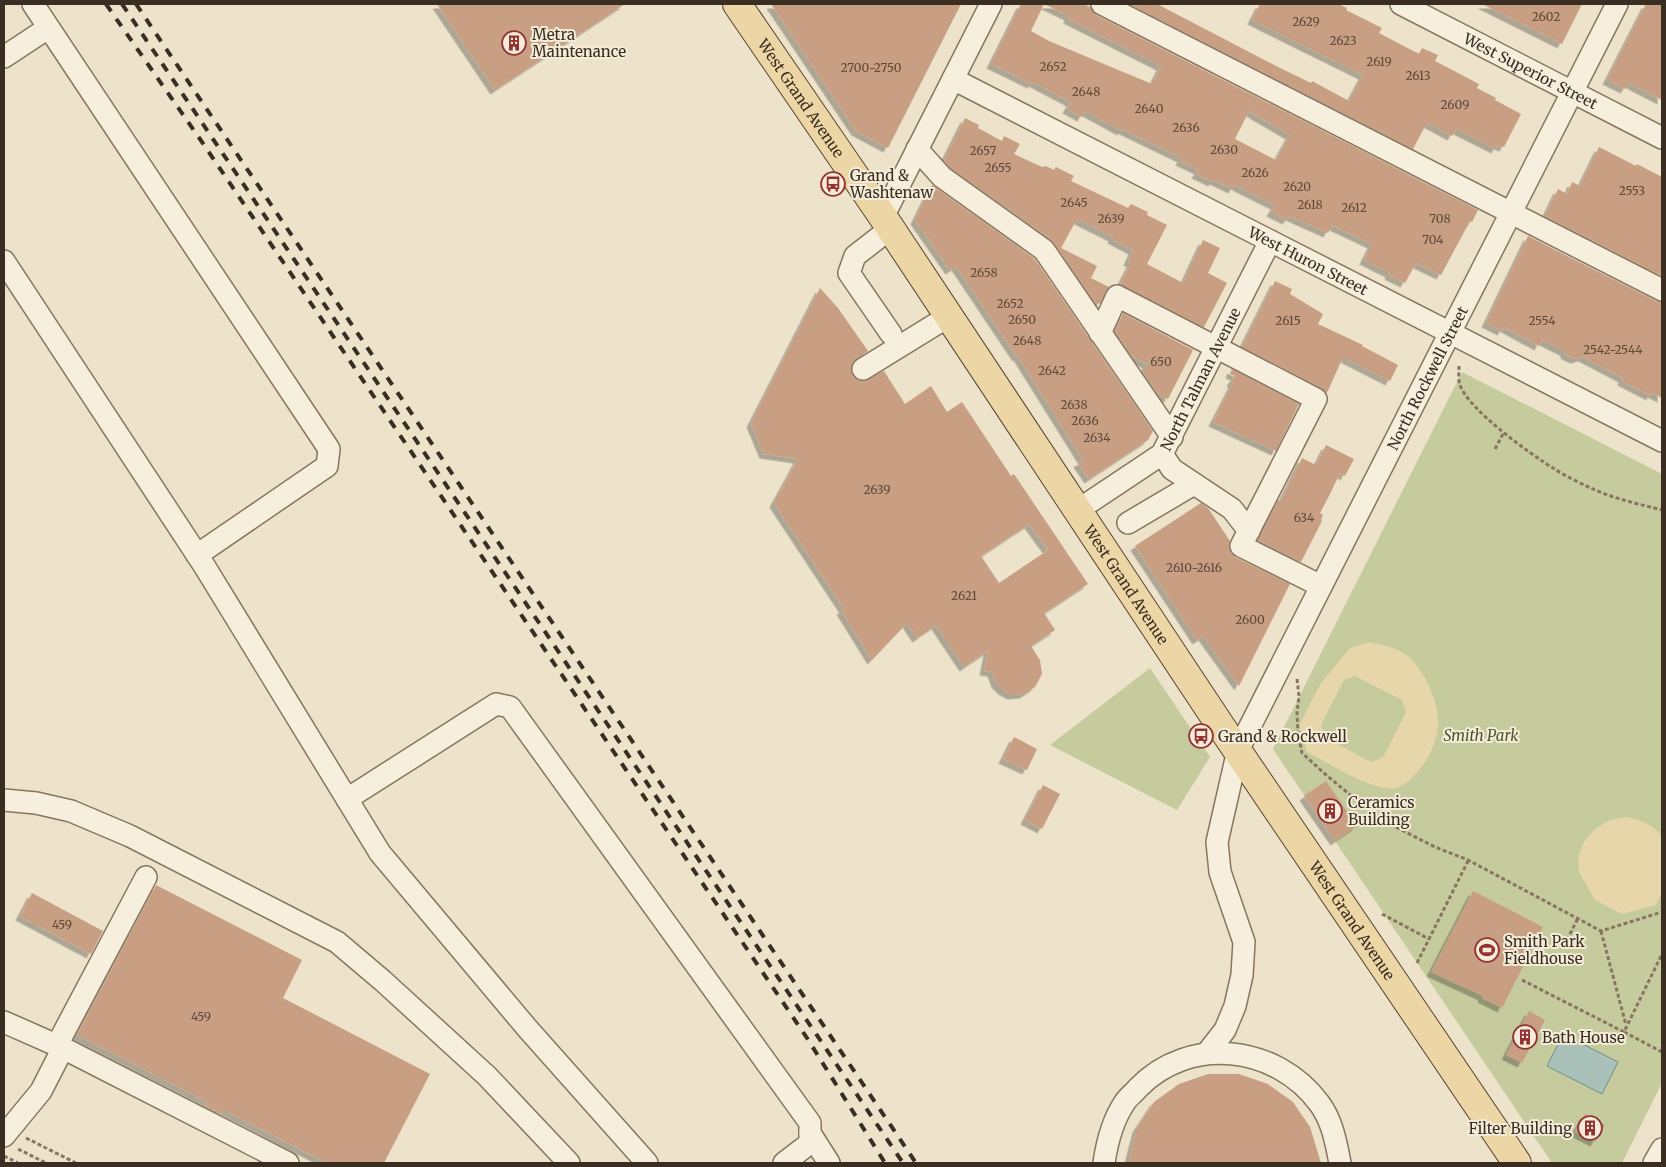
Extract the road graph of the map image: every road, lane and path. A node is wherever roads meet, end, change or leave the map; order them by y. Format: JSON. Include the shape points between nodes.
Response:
{"nodes":[{"id":1,"x":33,"y":4,"type":"edge"},
{"id":2,"x":737,"y":4,"type":"edge"},
{"id":3,"x":991,"y":4,"type":"edge"},
{"id":4,"x":1102,"y":4,"type":"edge"},
{"id":5,"x":1401,"y":4,"type":"edge"},
{"id":6,"x":1616,"y":4,"type":"edge"},
{"id":7,"x":48,"y":28,"type":"junction"},
{"id":8,"x":4,"y":57,"type":"edge"},
{"id":9,"x":953,"y":79,"type":"junction"},
{"id":10,"x":1572,"y":92,"type":"junction"},
{"id":11,"x":1662,"y":138,"type":"edge"},
{"id":12,"x":917,"y":149,"type":"junction"},
{"id":13,"x":1511,"y":213,"type":"junction"},
{"id":14,"x":887,"y":223,"type":"junction"},
{"id":15,"x":1270,"y":240,"type":"junction"},
{"id":16,"x":4,"y":261,"type":"edge"},
{"id":17,"x":1662,"y":290,"type":"edge"},
{"id":18,"x":949,"y":316,"type":"junction"},
{"id":19,"x":1100,"y":333,"type":"junction"},
{"id":20,"x":1450,"y":333,"type":"junction"},
{"id":21,"x":891,"y":334,"type":"dead end"},
{"id":22,"x":1216,"y":348,"type":"junction"},
{"id":23,"x":1459,"y":366,"type":"dead end"},
{"id":24,"x":863,"y":369,"type":"dead end"},
{"id":25,"x":1504,"y":432,"type":"junction"},
{"id":26,"x":1662,"y":441,"type":"edge"},
{"id":27,"x":1167,"y":446,"type":"junction"},
{"id":28,"x":1495,"y":449,"type":"dead end"},
{"id":29,"x":1194,"y":484,"type":"junction"},
{"id":30,"x":1078,"y":510,"type":"junction"},
{"id":31,"x":1662,"y":510,"type":"edge"},
{"id":32,"x":1128,"y":523,"type":"dead end"},
{"id":33,"x":1248,"y":531,"type":"junction"},
{"id":34,"x":197,"y":555,"type":"junction"},
{"id":35,"x":1321,"y":586,"type":"junction"},
{"id":36,"x":1297,"y":679,"type":"dead end"},
{"id":37,"x":1238,"y":750,"type":"junction"},
{"id":38,"x":347,"y":799,"type":"junction"},
{"id":39,"x":4,"y":800,"type":"edge"},
{"id":40,"x":1468,"y":860,"type":"junction"},
{"id":41,"x":146,"y":877,"type":"dead end"},
{"id":42,"x":1662,"y":912,"type":"edge"},
{"id":43,"x":1382,"y":914,"type":"dead end"},
{"id":44,"x":1578,"y":918,"type":"junction"},
{"id":45,"x":1601,"y":931,"type":"junction"},
{"id":46,"x":1429,"y":939,"type":"junction"},
{"id":47,"x":1567,"y":940,"type":"dead end"},
{"id":48,"x":1662,"y":954,"type":"edge"},
{"id":49,"x":1417,"y":963,"type":"dead end"},
{"id":50,"x":1522,"y":980,"type":"dead end"},
{"id":51,"x":4,"y":1022,"type":"edge"},
{"id":52,"x":1626,"y":1026,"type":"junction"},
{"id":53,"x":1624,"y":1032,"type":"junction"},
{"id":54,"x":60,"y":1046,"type":"junction"},
{"id":55,"x":1662,"y":1052,"type":"edge"},
{"id":56,"x":1208,"y":1053,"type":"junction"},
{"id":57,"x":810,"y":1133,"type":"junction"},
{"id":58,"x":9,"y":1137,"type":"edge"},
{"id":59,"x":1662,"y":1149,"type":"edge"},
{"id":60,"x":4,"y":1156,"type":"edge"},
{"id":61,"x":18,"y":1163,"type":"edge"},
{"id":62,"x":46,"y":1163,"type":"edge"},
{"id":63,"x":76,"y":1163,"type":"edge"},
{"id":64,"x":288,"y":1163,"type":"edge"},
{"id":65,"x":570,"y":1163,"type":"edge"},
{"id":66,"x":647,"y":1163,"type":"edge"},
{"id":67,"x":784,"y":1163,"type":"edge"},
{"id":68,"x":829,"y":1163,"type":"edge"},
{"id":69,"x":1104,"y":1163,"type":"edge"},
{"id":70,"x":1340,"y":1163,"type":"edge"},
{"id":71,"x":1517,"y":1163,"type":"edge"},
{"id":72,"x":1654,"y":1163,"type":"edge"}],
"edges":[{"from":1,"to":7,"type":"street"},
{"from":2,"to":14,"type":"main road","name":"West Grand Avenue"},
{"from":3,"to":9,"type":"street"},
{"from":4,"to":13,"type":"street"},
{"from":5,"to":10,"type":"street","name":"West Superior Street"},
{"from":6,"to":10,"type":"street","name":"North Rockwell Street"},
{"from":7,"to":8,"type":"street"},
{"from":7,"to":34,"type":"street","via":[[329,449],[326,466]]},
{"from":9,"to":12,"type":"street"},
{"from":9,"to":15,"type":"street","name":"West Huron Street"},
{"from":10,"to":11,"type":"street","name":"West Superior Street"},
{"from":10,"to":13,"type":"street","name":"North Rockwell Street"},
{"from":12,"to":14,"type":"street"},
{"from":12,"to":19,"type":"street","via":[[942,177],[1044,250]]},
{"from":13,"to":17,"type":"street"},
{"from":13,"to":20,"type":"street","name":"North Rockwell Street"},
{"from":14,"to":18,"type":"main road","name":"West Grand Avenue"},
{"from":14,"to":21,"type":"street","via":[[855,256],[849,273]]},
{"from":15,"to":20,"type":"street","name":"West Huron Street"},
{"from":15,"to":22,"type":"street","name":"North Talman Avenue"},
{"from":16,"to":34,"type":"street"},
{"from":18,"to":24,"type":"street"},
{"from":18,"to":30,"type":"main road","name":"West Grand Avenue"},
{"from":19,"to":22,"type":"street","via":[[1117,296]]},
{"from":19,"to":27,"type":"street"},
{"from":20,"to":26,"type":"street","name":"West Huron Street"},
{"from":20,"to":35,"type":"street","name":"North Rockwell Street"},
{"from":22,"to":27,"type":"street","name":"North Talman Avenue"},
{"from":22,"to":33,"type":"street","via":[[1316,399]]},
{"from":23,"to":25,"type":"path","via":[[1460,385],[1469,399]]},
{"from":25,"to":28,"type":"path"},
{"from":25,"to":31,"type":"path","via":[[1553,469],[1594,490]]},
{"from":27,"to":29,"type":"street","via":[[1172,469]]},
{"from":27,"to":30,"type":"street","name":"North Talman Avenue"},
{"from":29,"to":32,"type":"street"},
{"from":29,"to":33,"type":"street","via":[[1232,509]]},
{"from":30,"to":37,"type":"main road","name":"West Grand Avenue"},
{"from":33,"to":35,"type":"street","via":[[1241,546]]},
{"from":34,"to":38,"type":"street"},
{"from":35,"to":37,"type":"street","name":"North Rockwell Street"},
{"from":36,"to":40,"type":"path","via":[[1298,733],[1302,753],[1378,818]]},
{"from":37,"to":56,"type":"street","name":"North Rockwell Street","via":[[1217,842],[1220,872],[1244,942],[1242,975],[1225,1030]]},
{"from":37,"to":71,"type":"main road","name":"West Grand Avenue"},
{"from":38,"to":57,"type":"street","via":[[496,704],[510,707],[810,1123]]},
{"from":38,"to":66,"type":"street","via":[[380,853],[527,1028]]},
{"from":39,"to":65,"type":"street","via":[[71,811],[130,836],[337,942],[487,1076]]},
{"from":40,"to":44,"type":"path"},
{"from":40,"to":46,"type":"path"},
{"from":41,"to":54,"type":"street"},
{"from":42,"to":45,"type":"path"},
{"from":43,"to":46,"type":"path"},
{"from":44,"to":45,"type":"path"},
{"from":44,"to":47,"type":"path"},
{"from":45,"to":52,"type":"path"},
{"from":46,"to":49,"type":"path"},
{"from":48,"to":52,"type":"path"},
{"from":50,"to":53,"type":"path"},
{"from":51,"to":54,"type":"street"},
{"from":52,"to":53,"type":"path"},
{"from":53,"to":55,"type":"path"},
{"from":54,"to":58,"type":"street","via":[[41,1090]]},
{"from":54,"to":64,"type":"street"},
{"from":56,"to":69,"type":"street","via":[[1176,1062],[1148,1078],[1125,1102],[1110,1131]]},
{"from":56,"to":70,"type":"street","via":[[1240,1054],[1270,1063],[1298,1080],[1319,1103],[1334,1132]]},
{"from":57,"to":67,"type":"street","via":[[810,1143]]},
{"from":57,"to":68,"type":"street"},
{"from":58,"to":62,"type":"path"},
{"from":58,"to":63,"type":"path"},
{"from":59,"to":72,"type":"street"},
{"from":60,"to":61,"type":"path"}]}
